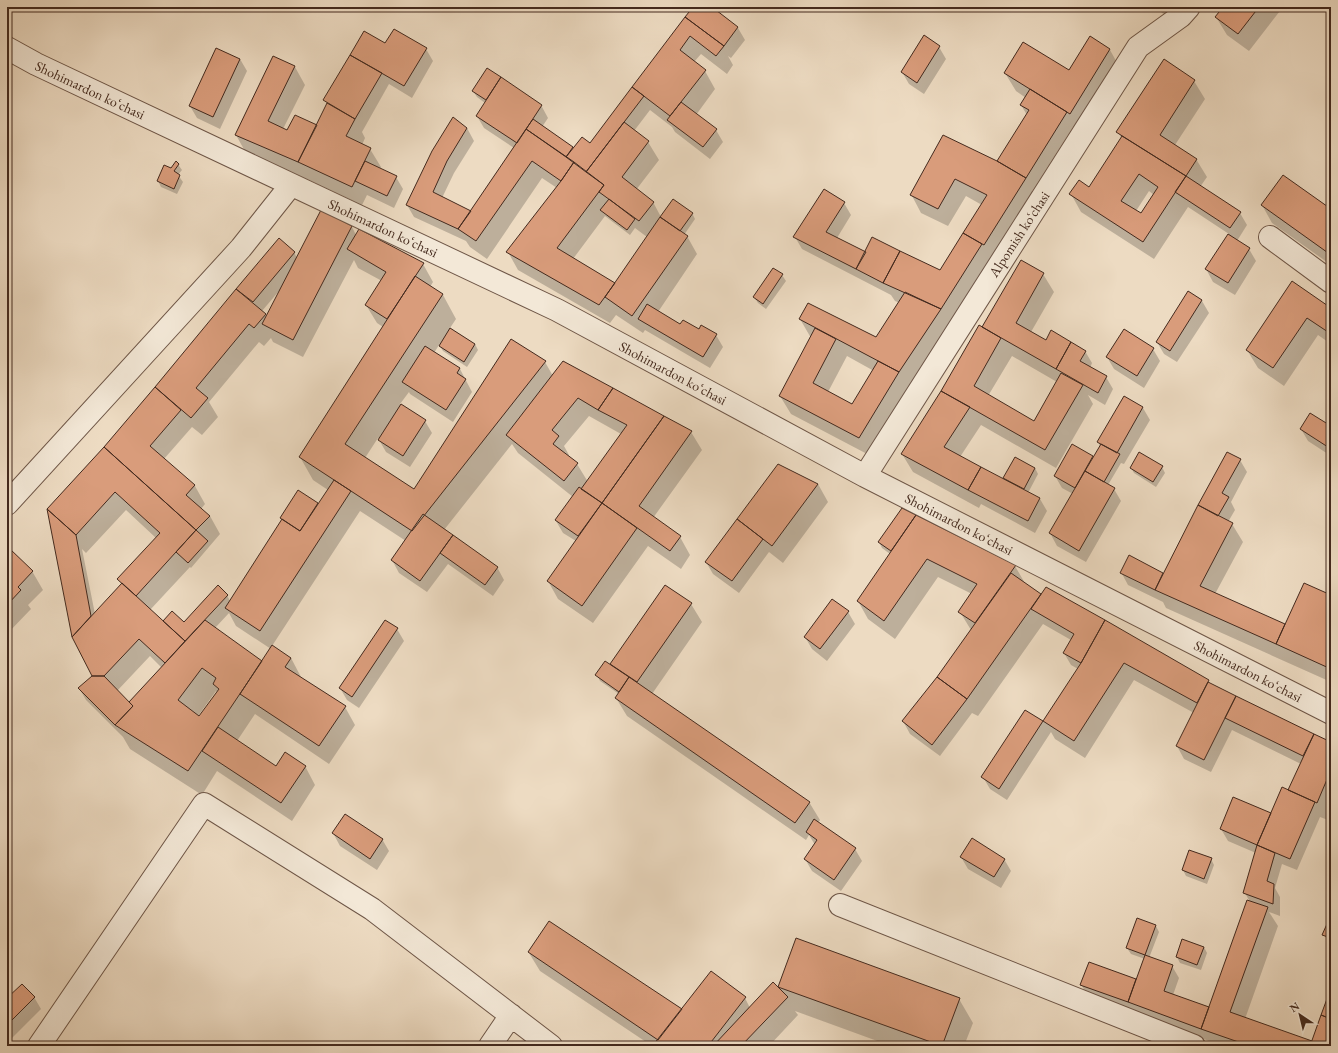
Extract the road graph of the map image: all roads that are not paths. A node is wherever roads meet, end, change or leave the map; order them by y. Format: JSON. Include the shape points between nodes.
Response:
{"nodes":[{"id":1,"x":1189,"y":7,"type":"edge"},
{"id":2,"x":7,"y":48,"type":"edge"},
{"id":3,"x":290,"y":185,"type":"junction"},
{"id":4,"x":1270,"y":237,"type":"dead end"},
{"id":5,"x":1331,"y":282,"type":"edge"},
{"id":6,"x":865,"y":476,"type":"junction"},
{"id":7,"x":7,"y":504,"type":"edge"},
{"id":8,"x":1331,"y":713,"type":"edge"},
{"id":9,"x":840,"y":905,"type":"dead end"},
{"id":10,"x":511,"y":1015,"type":"junction"},
{"id":11,"x":39,"y":1046,"type":"edge"},
{"id":12,"x":490,"y":1046,"type":"edge"},
{"id":13,"x":551,"y":1046,"type":"edge"},
{"id":14,"x":1194,"y":1046,"type":"edge"}],
"edges":[{"from":1,"to":6,"type":"street","name":"Alpomish koʻchasi","via":[[1182,16],[1138,47]]},
{"from":2,"to":3,"type":"street","name":"Shohimardon koʻchasi"},
{"from":3,"to":6,"type":"street","name":"Shohimardon koʻchasi","via":[[557,310]]},
{"from":3,"to":7,"type":"street","via":[[241,248]]},
{"from":4,"to":5,"type":"street"},
{"from":6,"to":8,"type":"street","name":"Shohimardon koʻchasi"},
{"from":9,"to":14,"type":"street"},
{"from":10,"to":11,"type":"street","via":[[372,909],[204,804]]},
{"from":10,"to":12,"type":"street"},
{"from":10,"to":13,"type":"street"}]}
